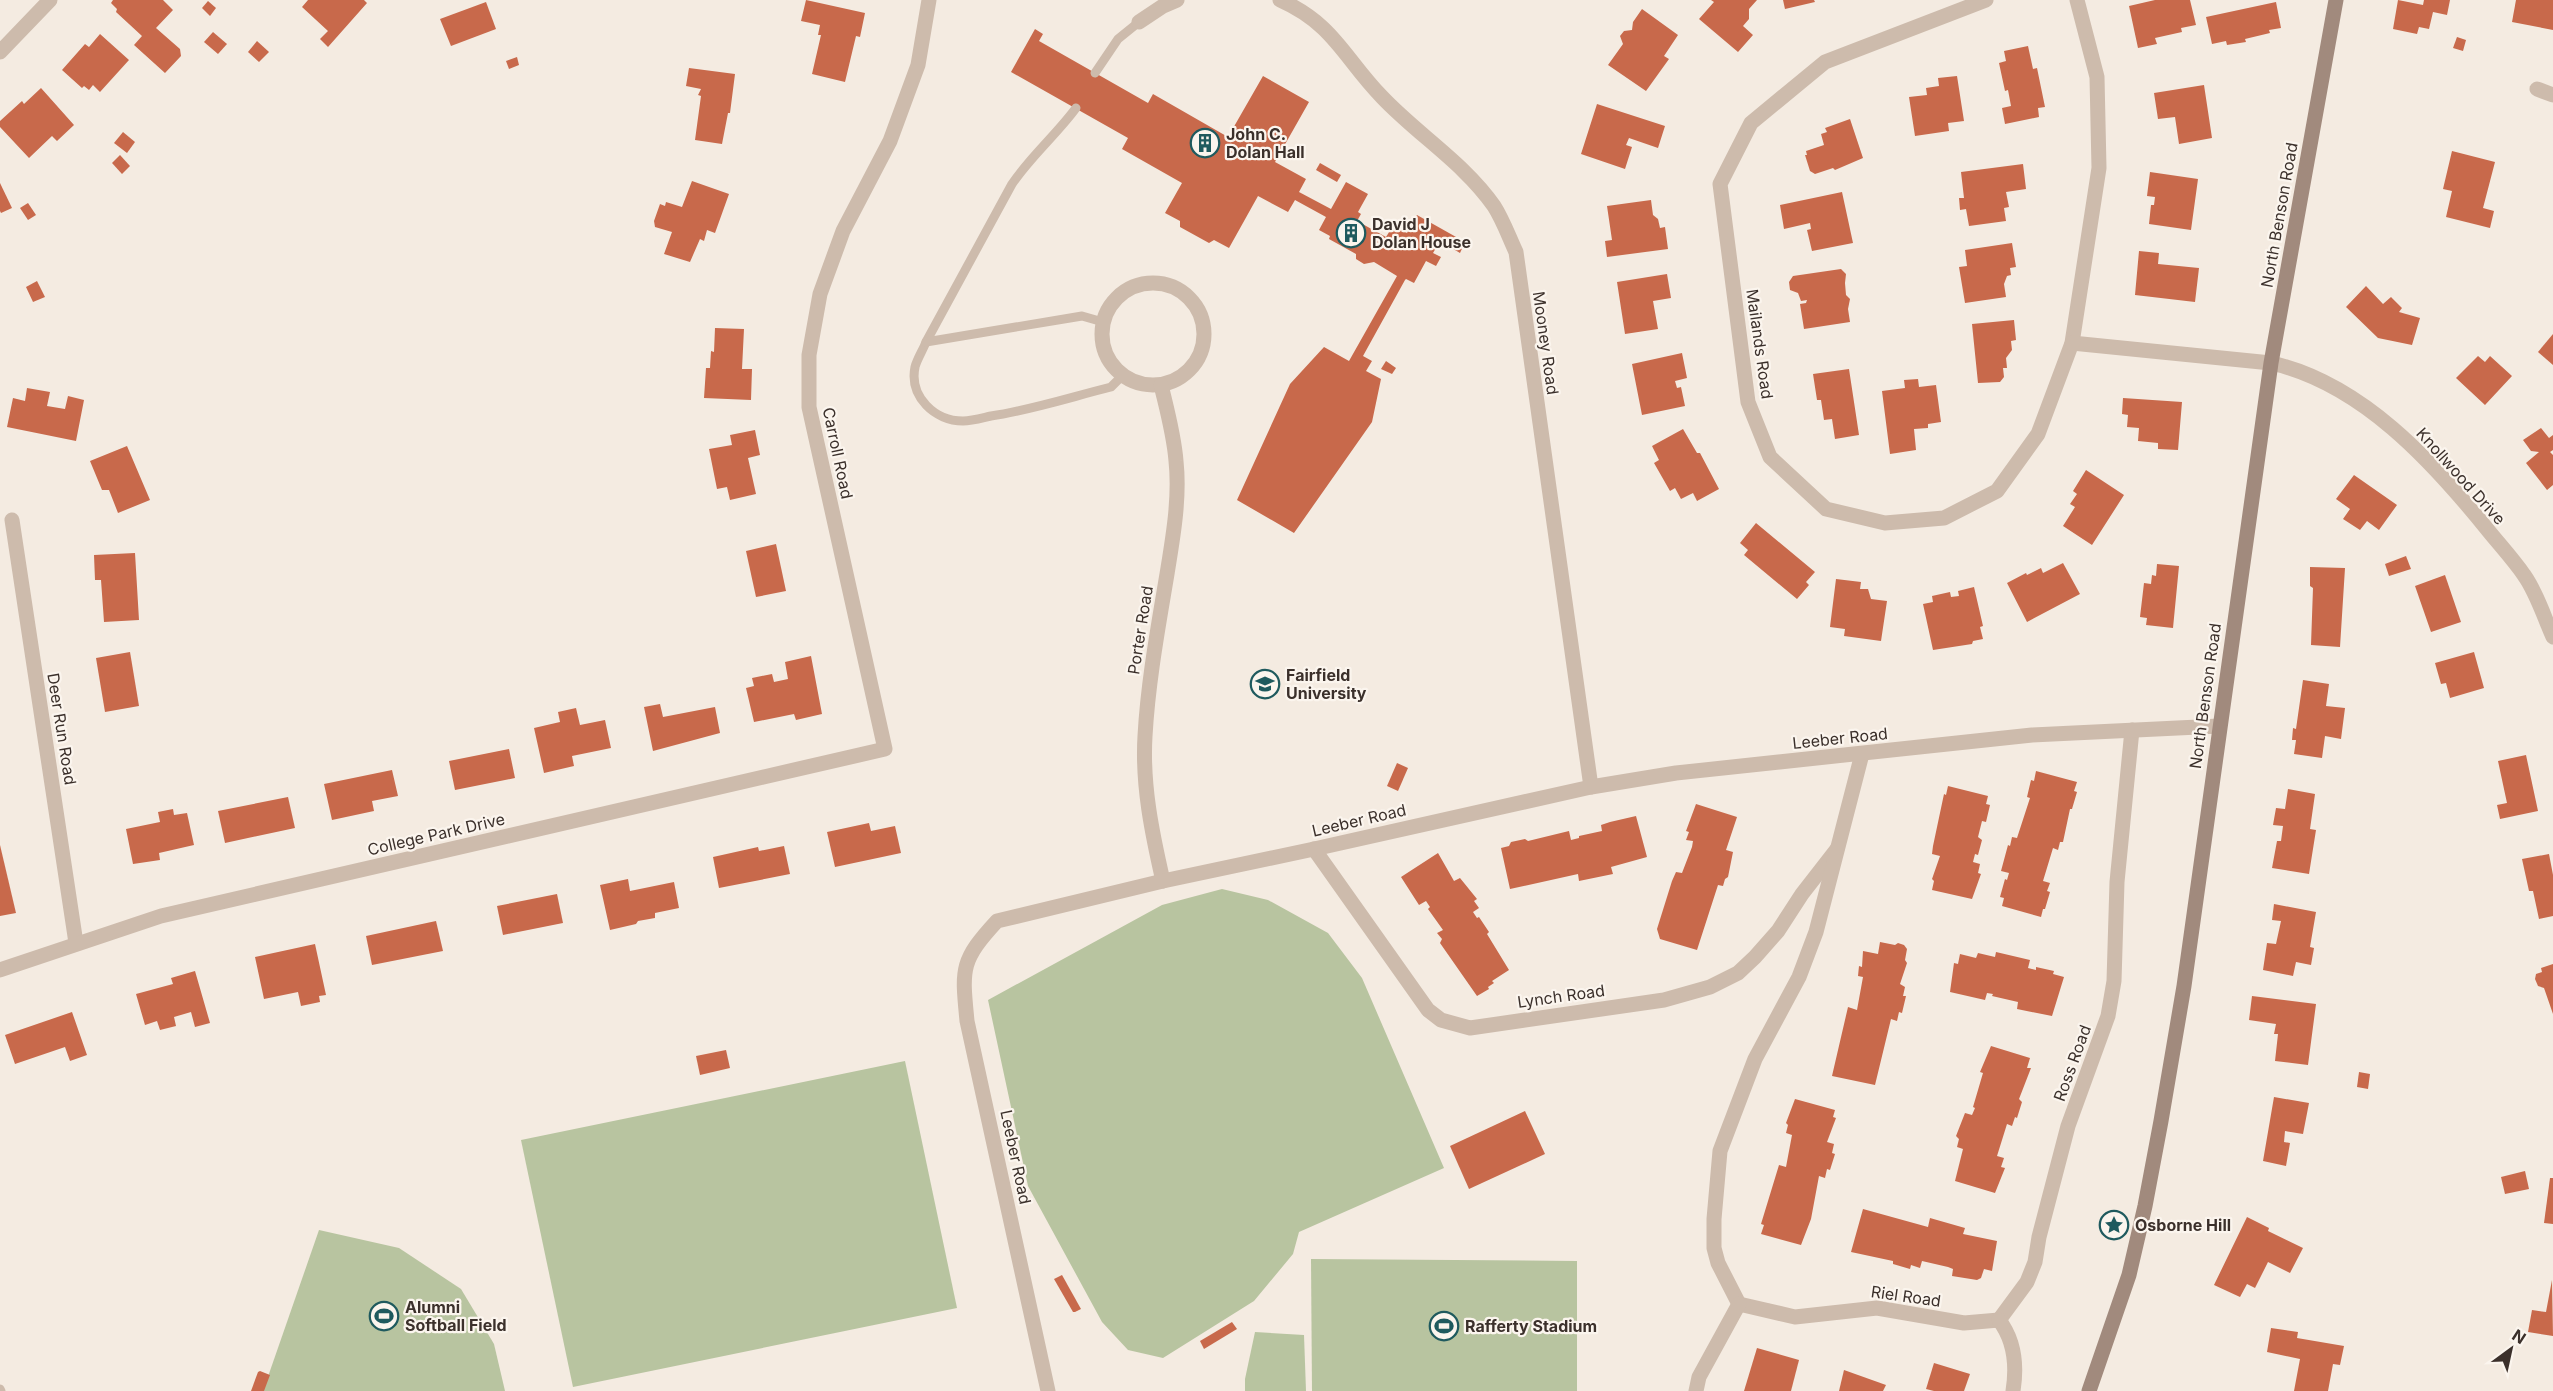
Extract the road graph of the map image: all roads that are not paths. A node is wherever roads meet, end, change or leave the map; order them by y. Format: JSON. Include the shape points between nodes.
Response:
{"nodes":[{"id":1,"x":50,"y":0,"type":"edge"},
{"id":2,"x":929,"y":0,"type":"edge"},
{"id":3,"x":1177,"y":0,"type":"edge"},
{"id":4,"x":1280,"y":0,"type":"edge"},
{"id":5,"x":1986,"y":0,"type":"edge"},
{"id":6,"x":2077,"y":0,"type":"edge"},
{"id":7,"x":2336,"y":0,"type":"edge"},
{"id":8,"x":1139,"y":22,"type":"joint"},
{"id":9,"x":0,"y":52,"type":"edge"},
{"id":10,"x":1095,"y":73,"type":"dead end"},
{"id":11,"x":2536,"y":89,"type":"dead end"},
{"id":12,"x":2553,"y":95,"type":"edge"},
{"id":13,"x":1076,"y":108,"type":"dead end"},
{"id":14,"x":1103,"y":322,"type":"junction"},
{"id":15,"x":926,"y":342,"type":"junction"},
{"id":16,"x":2072,"y":343,"type":"junction"},
{"id":17,"x":2271,"y":363,"type":"junction"},
{"id":18,"x":1123,"y":375,"type":"junction"},
{"id":19,"x":1161,"y":385,"type":"junction"},
{"id":20,"x":12,"y":520,"type":"dead end"},
{"id":21,"x":2553,"y":637,"type":"edge"},
{"id":22,"x":2219,"y":726,"type":"junction"},
{"id":23,"x":2132,"y":730,"type":"junction"},
{"id":24,"x":885,"y":749,"type":"joint"},
{"id":25,"x":1862,"y":754,"type":"junction"},
{"id":26,"x":1591,"y":786,"type":"junction"},
{"id":27,"x":1314,"y":849,"type":"junction"},
{"id":28,"x":1836,"y":849,"type":"junction"},
{"id":29,"x":1163,"y":881,"type":"junction"},
{"id":30,"x":76,"y":943,"type":"junction"},
{"id":31,"x":0,"y":970,"type":"edge"},
{"id":32,"x":1739,"y":1304,"type":"junction"},
{"id":33,"x":1999,"y":1320,"type":"junction"},
{"id":34,"x":1048,"y":1391,"type":"edge"},
{"id":35,"x":1696,"y":1391,"type":"edge"},
{"id":36,"x":2013,"y":1391,"type":"edge"},
{"id":37,"x":2089,"y":1391,"type":"edge"}],
"edges":[{"from":1,"to":9,"type":"street"},
{"from":2,"to":24,"type":"street","name":"Carroll Road","via":[[918,65],[890,141],[843,231],[820,294],[809,355],[809,407]]},
{"from":3,"to":8,"type":"street"},
{"from":4,"to":26,"type":"street","name":"Mooney Road","via":[[1304,10],[1324,27],[1382,98],[1475,182],[1496,208],[1516,252]]},
{"from":5,"to":16,"type":"street","name":"Mailands Road","via":[[1825,62],[1752,123],[1720,184],[1748,402],[1770,457],[1826,509],[1885,523],[1944,519],[1997,491],[2038,434]]},
{"from":6,"to":16,"type":"street","name":"Mailands Road","via":[[2097,77],[2099,168]]},
{"from":7,"to":17,"type":"main road","name":"North Benson Road"},
{"from":8,"to":10,"type":"lane","via":[[1119,39]]},
{"from":11,"to":12,"type":"street"},
{"from":13,"to":15,"type":"lane","via":[[1012,184]]},
{"from":14,"to":15,"type":"lane","via":[[1082,316]]},
{"from":14,"to":18,"type":"street","via":[[1105,352]]},
{"from":14,"to":19,"type":"street","via":[[1121,294],[1136,286],[1170,285],[1185,294],[1203,322],[1200,355],[1177,380]]},
{"from":15,"to":18,"type":"lane","via":[[914,377],[922,402],[931,411],[963,421],[1111,387]]},
{"from":16,"to":17,"type":"street"},
{"from":17,"to":21,"type":"street","name":"Knollwood Drive","via":[[2314,378],[2364,407],[2433,466],[2526,577]]},
{"from":17,"to":22,"type":"main road","name":"North Benson Road"},
{"from":18,"to":19,"type":"street","via":[[1135,382]]},
{"from":19,"to":29,"type":"street","name":"Porter Road","via":[[1177,461],[1176,494],[1145,738],[1151,831]]},
{"from":20,"to":30,"type":"street","name":"Deer Run Road"},
{"from":22,"to":23,"type":"street","name":"Leeber Road"},
{"from":22,"to":37,"type":"main road","name":"North Benson Road","via":[[2184,986],[2145,1206],[2129,1275]]},
{"from":23,"to":25,"type":"street","name":"Leeber Road","via":[[2032,735]]},
{"from":23,"to":33,"type":"street","name":"Ross Road","via":[[2117,882],[2114,981],[2108,1016],[2068,1126],[2035,1262],[2027,1282]]},
{"from":24,"to":30,"type":"street","name":"College Park Drive","via":[[161,916]]},
{"from":25,"to":26,"type":"street","name":"Leeber Road","via":[[1676,772]]},
{"from":25,"to":28,"type":"street","name":"Lynch Road"},
{"from":26,"to":27,"type":"street","name":"Leeber Road"},
{"from":27,"to":28,"type":"street","name":"Lynch Road","via":[[1428,1010],[1441,1020],[1470,1028],[1664,1000],[1710,987],[1738,973],[1755,957]]},
{"from":27,"to":29,"type":"street","name":"Leeber Road"},
{"from":28,"to":32,"type":"street","name":"Lynch Road","via":[[1816,932],[1799,977],[1755,1059],[1720,1151],[1714,1248]]},
{"from":29,"to":34,"type":"street","name":"Leeber Road","via":[[997,921],[975,948],[965,969],[967,1021]]},
{"from":30,"to":31,"type":"street","name":"College Park Drive"},
{"from":32,"to":33,"type":"street","name":"Riel Road","via":[[1795,1317],[1877,1308],[1964,1323]]},
{"from":32,"to":35,"type":"street","via":[[1699,1377]]},
{"from":33,"to":36,"type":"street","via":[[2012,1346]]}]}
